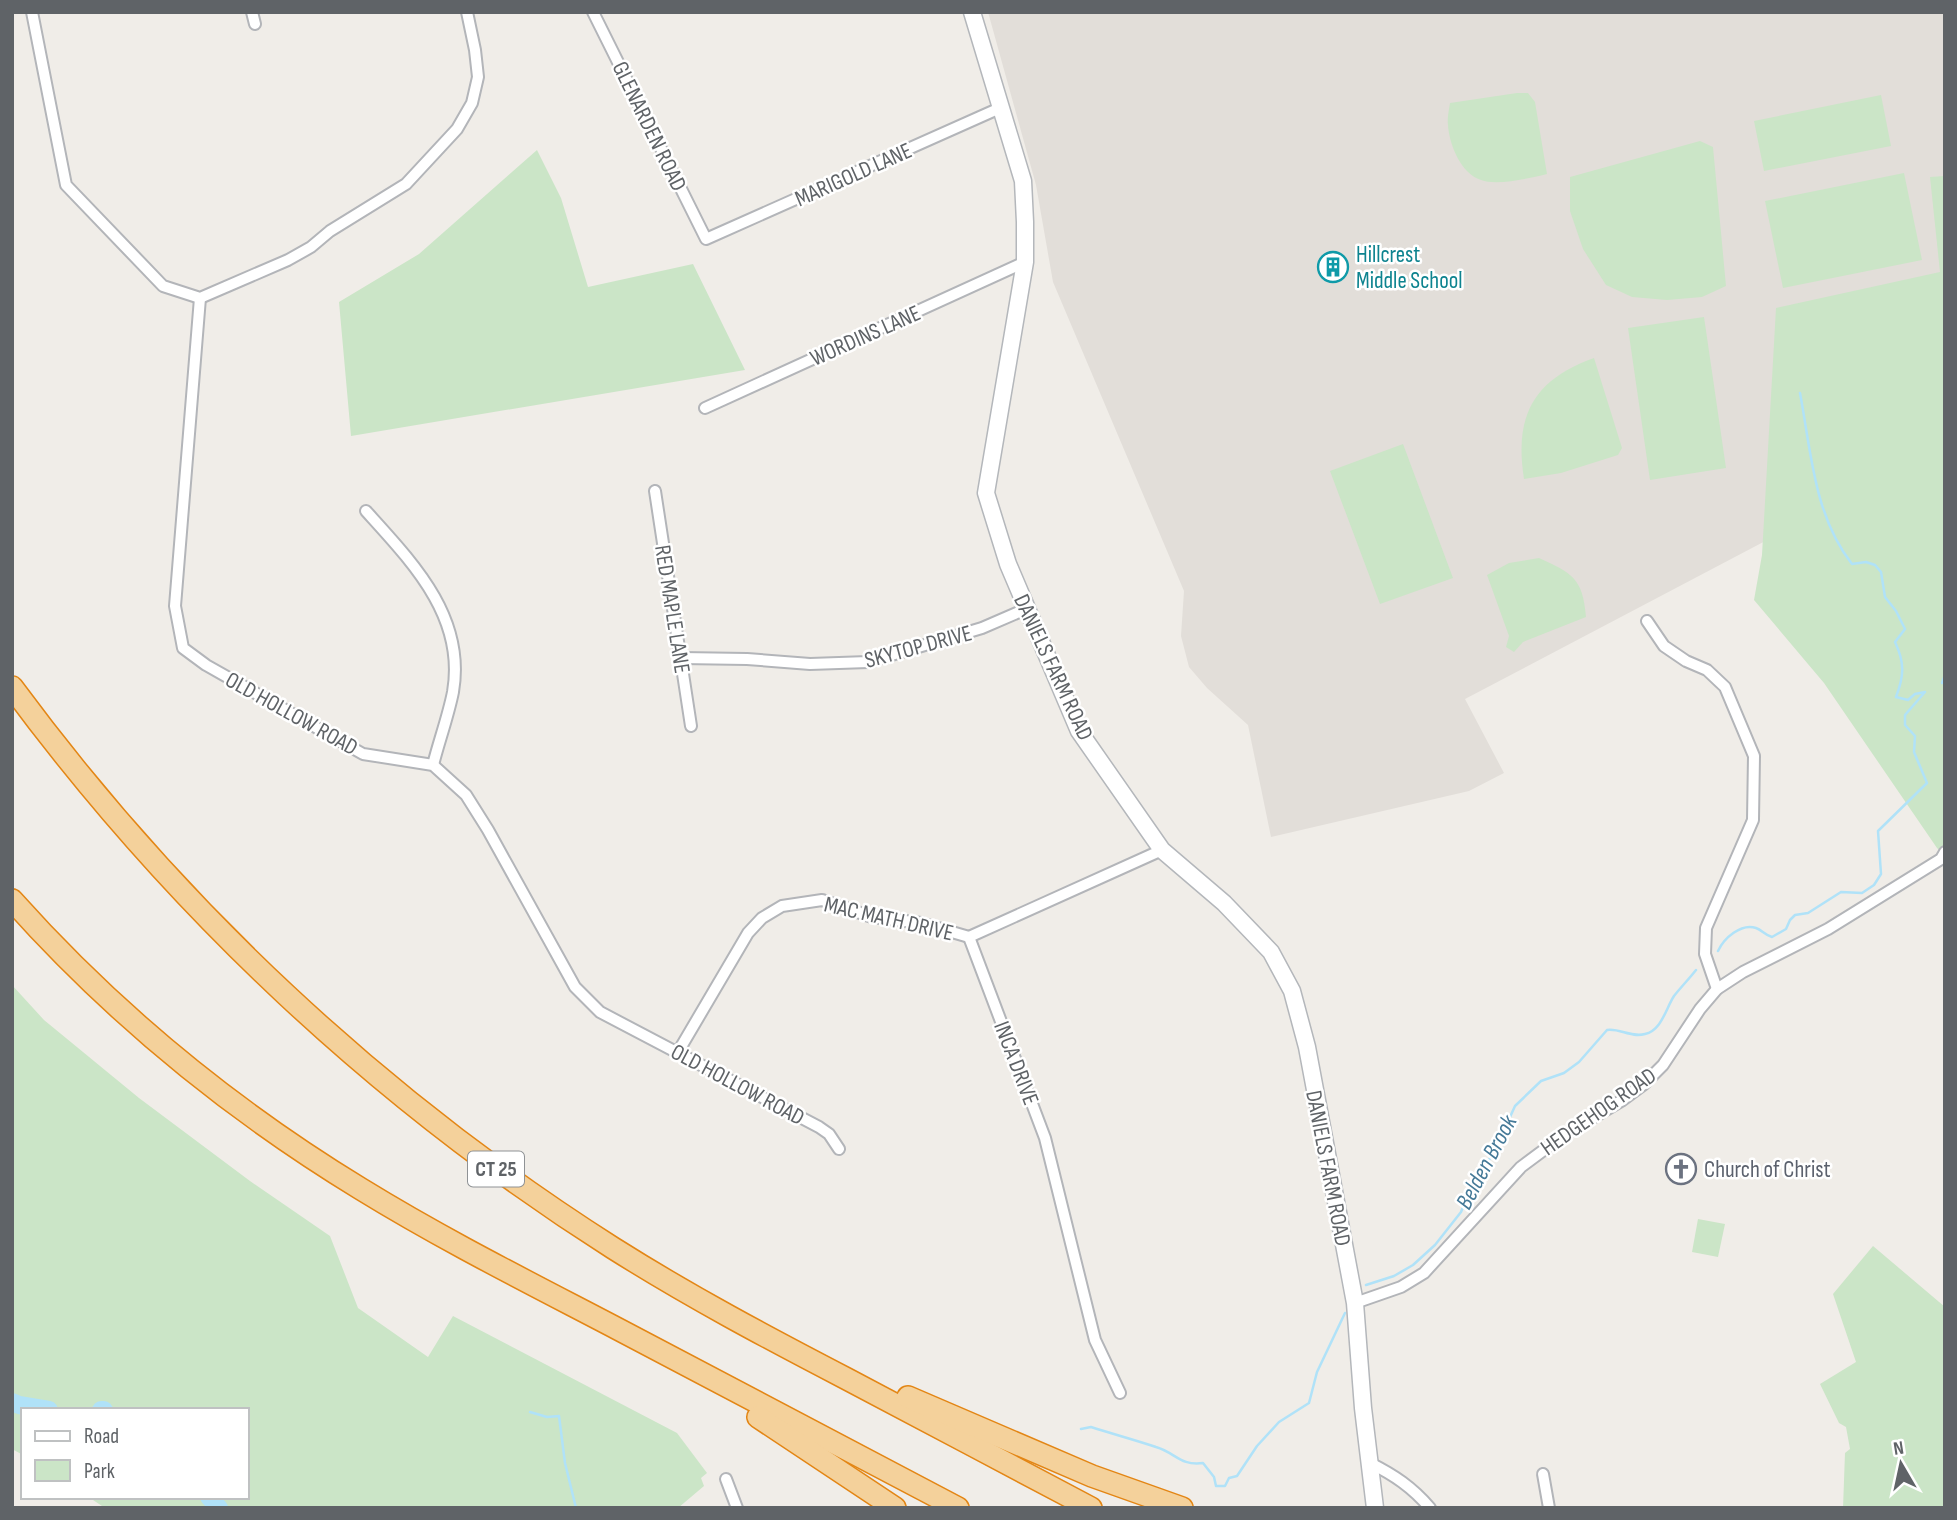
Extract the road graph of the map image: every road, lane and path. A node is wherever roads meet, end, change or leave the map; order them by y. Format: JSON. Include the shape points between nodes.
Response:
{"nodes":[{"id":1,"x":32,"y":12,"type":"edge"},
{"id":2,"x":252,"y":12,"type":"edge"},
{"id":3,"x":467,"y":12,"type":"edge"},
{"id":4,"x":593,"y":12,"type":"edge"},
{"id":5,"x":972,"y":12,"type":"edge"},
{"id":6,"x":255,"y":24,"type":"dead end"},
{"id":7,"x":1000,"y":108,"type":"junction"},
{"id":8,"x":706,"y":239,"type":"joint"},
{"id":9,"x":1025,"y":262,"type":"junction"},
{"id":10,"x":200,"y":298,"type":"junction"},
{"id":11,"x":705,"y":408,"type":"dead end"},
{"id":12,"x":655,"y":491,"type":"dead end"},
{"id":13,"x":366,"y":511,"type":"dead end"},
{"id":14,"x":1026,"y":609,"type":"junction"},
{"id":15,"x":1647,"y":621,"type":"dead end"},
{"id":16,"x":681,"y":658,"type":"junction"},
{"id":17,"x":12,"y":687,"type":"edge"},
{"id":18,"x":691,"y":726,"type":"dead end"},
{"id":19,"x":433,"y":765,"type":"junction"},
{"id":20,"x":1162,"y":850,"type":"junction"},
{"id":21,"x":1944,"y":859,"type":"edge"},
{"id":22,"x":12,"y":900,"type":"edge"},
{"id":23,"x":968,"y":937,"type":"junction"},
{"id":24,"x":1717,"y":989,"type":"junction"},
{"id":25,"x":678,"y":1052,"type":"junction"},
{"id":26,"x":839,"y":1149,"type":"dead end"},
{"id":27,"x":1355,"y":1303,"type":"junction"},
{"id":28,"x":734,"y":1319,"type":"junction"},
{"id":29,"x":601,"y":1320,"type":"junction"},
{"id":30,"x":1120,"y":1393,"type":"dead end"},
{"id":31,"x":1370,"y":1463,"type":"junction"},
{"id":32,"x":1543,"y":1474,"type":"dead end"},
{"id":33,"x":726,"y":1479,"type":"dead end"},
{"id":34,"x":737,"y":1508,"type":"edge"},
{"id":35,"x":895,"y":1508,"type":"edge"},
{"id":36,"x":958,"y":1508,"type":"edge"},
{"id":37,"x":1091,"y":1508,"type":"edge"},
{"id":38,"x":1182,"y":1508,"type":"edge"},
{"id":39,"x":1375,"y":1508,"type":"edge"},
{"id":40,"x":1430,"y":1508,"type":"edge"},
{"id":41,"x":1549,"y":1508,"type":"edge"}],
"edges":[{"from":1,"to":10,"type":"street","via":[[66,185],[163,286]]},
{"from":2,"to":6,"type":"street"},
{"from":3,"to":10,"type":"street","via":[[478,77],[472,103],[457,130],[406,184],[311,247]]},
{"from":4,"to":8,"type":"street","name":"GLENARDEN ROAD"},
{"from":5,"to":7,"type":"main road","name":"DANIELS FARM ROAD"},
{"from":7,"to":8,"type":"street","name":"MARIGOLD LANE"},
{"from":7,"to":9,"type":"main road","name":"DANIELS FARM ROAD","via":[[1023,181]]},
{"from":9,"to":11,"type":"street","name":"WORDINS LANE"},
{"from":9,"to":14,"type":"main road","name":"DANIELS FARM ROAD","via":[[986,492]]},
{"from":10,"to":19,"type":"street","name":"OLD HOLLOW ROAD","via":[[175,606],[183,648],[363,754]]},
{"from":12,"to":16,"type":"street","name":"RED MAPLE LANE"},
{"from":13,"to":19,"type":"street","via":[[428,584],[450,629],[453,692]]},
{"from":14,"to":16,"type":"street","name":"SKYTOP DRIVE","via":[[982,628],[868,662]]},
{"from":14,"to":20,"type":"main road","name":"DANIELS FARM ROAD","via":[[1079,731]]},
{"from":15,"to":24,"type":"street","via":[[1664,646],[1707,670],[1725,687],[1754,756],[1753,820],[1706,928],[1705,954]]},
{"from":16,"to":18,"type":"street","name":"RED MAPLE LANE"},
{"from":17,"to":28,"type":"highway","number":"CT 25","via":[[161,869],[334,1039],[527,1191],[615,1250]]},
{"from":19,"to":25,"type":"street","name":"OLD HOLLOW ROAD","via":[[466,795],[575,987],[600,1012]]},
{"from":20,"to":23,"type":"street"},
{"from":20,"to":27,"type":"main road","name":"DANIELS FARM ROAD","via":[[1224,903],[1271,952],[1292,991],[1307,1047]]},
{"from":21,"to":24,"type":"street","name":"HEDGEHOG ROAD"},
{"from":22,"to":29,"type":"highway","via":[[141,1027],[275,1132],[420,1224]]},
{"from":23,"to":25,"type":"street","name":"MAC MATH DRIVE","via":[[921,923],[872,917],[822,900],[782,906],[748,933]]},
{"from":23,"to":30,"type":"street","name":"INCA DRIVE","via":[[1045,1138],[1095,1340]]},
{"from":24,"to":27,"type":"street","name":"HEDGEHOG ROAD","via":[[1644,1084],[1530,1160],[1424,1273],[1401,1287]]},
{"from":25,"to":26,"type":"street","name":"OLD HOLLOW ROAD","via":[[820,1127]]},
{"from":27,"to":31,"type":"main road","name":"DANIELS FARM ROAD"},
{"from":28,"to":37,"type":"highway","number":"CT 25"},
{"from":28,"to":38,"type":"highway","via":[[1066,1465]]},
{"from":29,"to":35,"type":"highway"},
{"from":29,"to":36,"type":"highway"},
{"from":31,"to":39,"type":"main road","name":"DANIELS FARM ROAD"},
{"from":31,"to":40,"type":"street","via":[[1414,1489]]},
{"from":32,"to":41,"type":"street"},
{"from":33,"to":34,"type":"street"}]}
